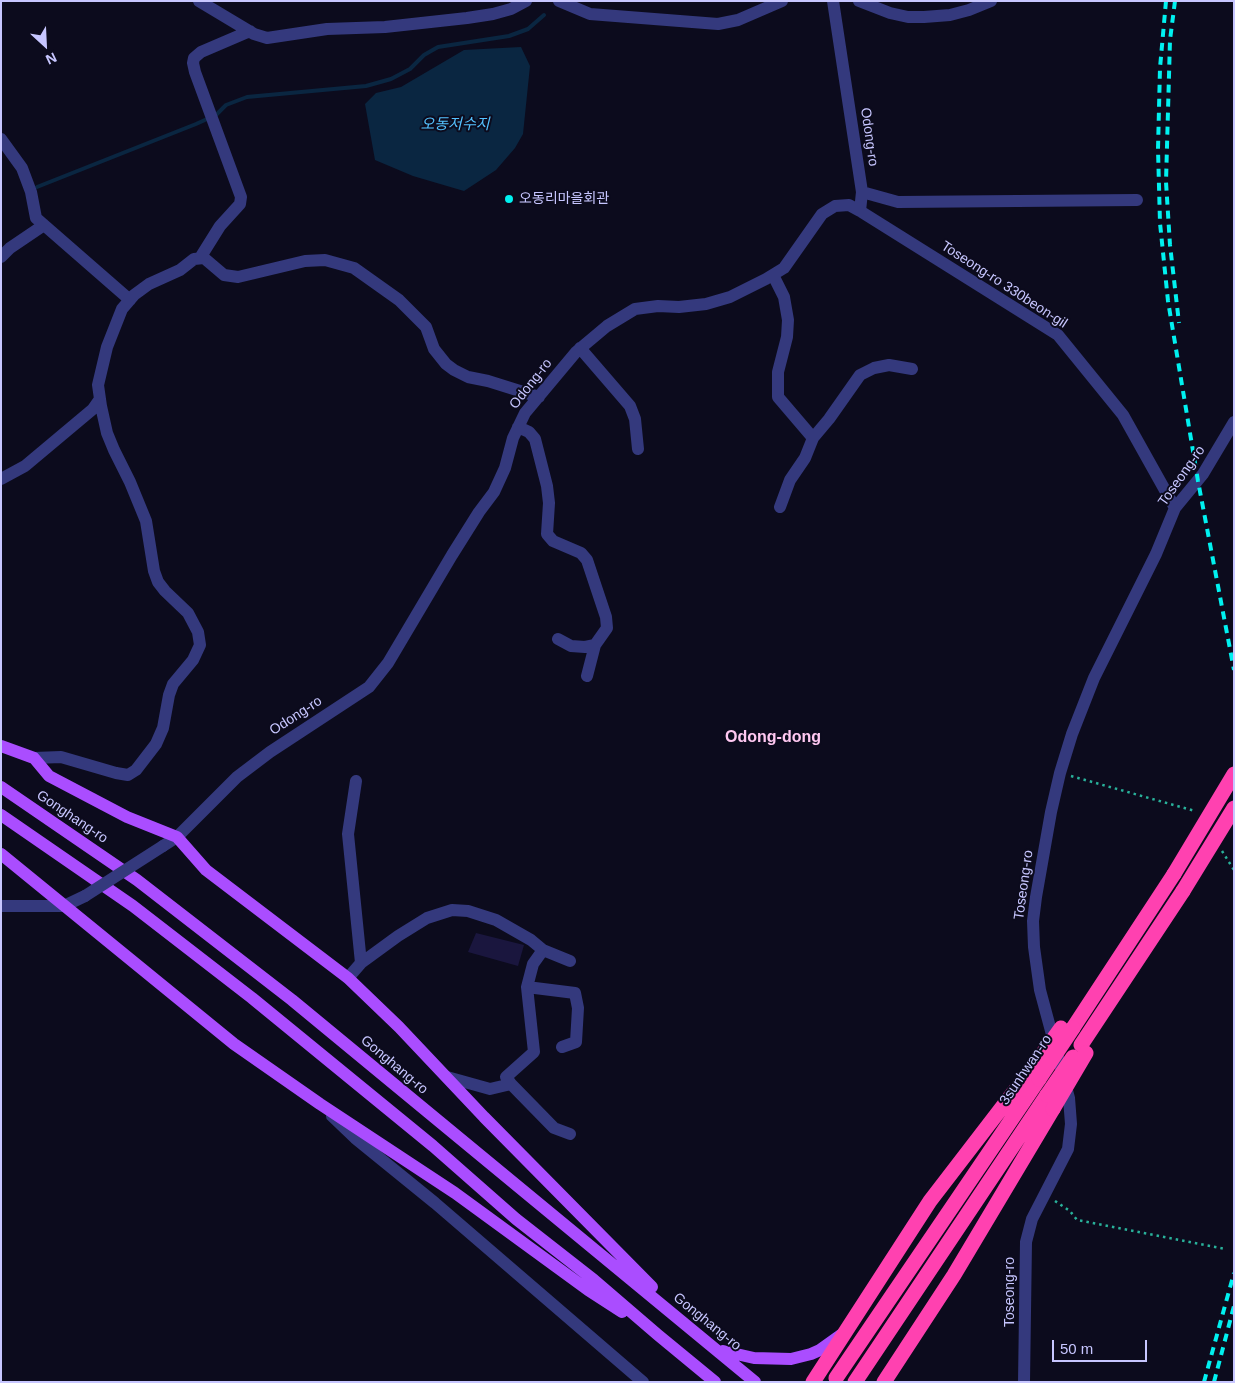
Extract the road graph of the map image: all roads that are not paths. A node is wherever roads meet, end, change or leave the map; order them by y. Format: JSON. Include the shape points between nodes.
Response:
{"nodes":[{"id":1,"x":199,"y":1,"type":"edge"},
{"id":2,"x":526,"y":1,"type":"edge"},
{"id":3,"x":559,"y":1,"type":"edge"},
{"id":4,"x":782,"y":1,"type":"edge"},
{"id":5,"x":833,"y":1,"type":"edge"},
{"id":6,"x":991,"y":1,"type":"edge"},
{"id":7,"x":864,"y":2,"type":"edge"},
{"id":8,"x":250,"y":31,"type":"junction"},
{"id":9,"x":1,"y":138,"type":"edge"},
{"id":10,"x":862,"y":192,"type":"junction"},
{"id":11,"x":1137,"y":200,"type":"dead end"},
{"id":12,"x":860,"y":211,"type":"junction"},
{"id":13,"x":44,"y":224,"type":"junction"},
{"id":14,"x":1,"y":257,"type":"edge"},
{"id":15,"x":200,"y":258,"type":"junction"},
{"id":16,"x":773,"y":274,"type":"junction"},
{"id":17,"x":130,"y":300,"type":"junction"},
{"id":18,"x":580,"y":348,"type":"junction"},
{"id":19,"x":912,"y":369,"type":"dead end"},
{"id":20,"x":538,"y":396,"type":"junction"},
{"id":21,"x":100,"y":399,"type":"junction"},
{"id":22,"x":1234,"y":422,"type":"edge"},
{"id":23,"x":518,"y":427,"type":"junction"},
{"id":24,"x":813,"y":438,"type":"junction"},
{"id":25,"x":638,"y":449,"type":"dead end"},
{"id":26,"x":1,"y":479,"type":"edge"},
{"id":27,"x":780,"y":507,"type":"dead end"},
{"id":28,"x":1175,"y":508,"type":"junction"},
{"id":29,"x":558,"y":639,"type":"dead end"},
{"id":30,"x":595,"y":645,"type":"junction"},
{"id":31,"x":587,"y":676,"type":"dead end"},
{"id":32,"x":1,"y":746,"type":"edge"},
{"id":33,"x":34,"y":758,"type":"junction"},
{"id":34,"x":1234,"y":774,"type":"edge"},
{"id":35,"x":356,"y":781,"type":"dead end"},
{"id":36,"x":1,"y":787,"type":"edge"},
{"id":37,"x":1234,"y":808,"type":"edge"},
{"id":38,"x":1,"y":815,"type":"edge"},
{"id":39,"x":177,"y":837,"type":"junction"},
{"id":40,"x":1,"y":854,"type":"edge"},
{"id":41,"x":1,"y":906,"type":"edge"},
{"id":42,"x":64,"y":906,"type":"junction"},
{"id":43,"x":544,"y":950,"type":"junction"},
{"id":44,"x":570,"y":961,"type":"dead end"},
{"id":45,"x":361,"y":963,"type":"junction"},
{"id":46,"x":348,"y":978,"type":"junction"},
{"id":47,"x":526,"y":987,"type":"junction"},
{"id":48,"x":562,"y":1047,"type":"dead end"},
{"id":49,"x":1036,"y":1073,"type":"junction"},
{"id":50,"x":447,"y":1077,"type":"junction"},
{"id":51,"x":511,"y":1084,"type":"junction"},
{"id":52,"x":1050,"y":1102,"type":"junction"},
{"id":53,"x":320,"y":1104,"type":"junction"},
{"id":54,"x":570,"y":1134,"type":"dead end"},
{"id":55,"x":685,"y":1324,"type":"junction"},
{"id":56,"x":848,"y":1328,"type":"junction"},
{"id":57,"x":662,"y":1338,"type":"junction"},
{"id":58,"x":714,"y":1347,"type":"junction"},
{"id":59,"x":816,"y":1378,"type":"edge"},
{"id":60,"x":836,"y":1378,"type":"dead end"},
{"id":61,"x":884,"y":1381,"type":"edge"},
{"id":62,"x":643,"y":1382,"type":"edge"},
{"id":63,"x":715,"y":1382,"type":"edge"},
{"id":64,"x":756,"y":1382,"type":"edge"},
{"id":65,"x":855,"y":1382,"type":"edge"},
{"id":66,"x":1024,"y":1382,"type":"edge"}],
"edges":[{"from":1,"to":8,"type":"street"},
{"from":2,"to":8,"type":"street","via":[[493,14],[440,22],[327,29],[266,38]]},
{"from":3,"to":4,"type":"street","via":[[590,14],[718,24],[738,20]]},
{"from":5,"to":10,"type":"street","name":"Odong-ro"},
{"from":6,"to":7,"type":"street","via":[[950,15],[924,17],[890,13]]},
{"from":8,"to":15,"type":"street","via":[[194,58],[195,72],[241,197],[240,204],[220,226]]},
{"from":9,"to":13,"type":"street","via":[[22,168],[36,218]]},
{"from":10,"to":11,"type":"street","via":[[898,202]]},
{"from":10,"to":12,"type":"street","name":"Odong-ro"},
{"from":12,"to":16,"type":"street","name":"Odong-ro","via":[[849,206],[835,206],[822,214],[784,268]]},
{"from":12,"to":28,"type":"street","name":"Toseong-ro 330beon-gil","via":[[1058,335],[1123,415]]},
{"from":13,"to":14,"type":"street"},
{"from":13,"to":17,"type":"street"},
{"from":15,"to":17,"type":"street","via":[[194,258],[180,270],[150,284]]},
{"from":15,"to":20,"type":"street","via":[[230,277],[305,261],[325,260],[354,268],[399,300],[426,327],[434,349],[454,370],[468,377]]},
{"from":16,"to":18,"type":"street","name":"Odong-ro","via":[[730,297],[706,304],[635,309]]},
{"from":16,"to":24,"type":"street","via":[[784,297],[788,320],[778,372],[778,397]]},
{"from":17,"to":21,"type":"street","via":[[122,309],[107,347],[98,385]]},
{"from":18,"to":20,"type":"street","name":"Odong-ro"},
{"from":18,"to":25,"type":"street","via":[[630,406],[635,419]]},
{"from":19,"to":24,"type":"street","via":[[889,365],[860,375]]},
{"from":20,"to":23,"type":"street","name":"Odong-ro"},
{"from":21,"to":26,"type":"street","via":[[93,409],[25,466]]},
{"from":21,"to":33,"type":"street","via":[[107,433],[146,521],[158,582],[188,613],[198,632],[200,645],[173,684],[163,728],[156,744],[136,770],[128,775],[61,757]]},
{"from":22,"to":28,"type":"street","name":"Toseong-ro","via":[[1202,474]]},
{"from":23,"to":30,"type":"street","via":[[536,439],[549,503],[547,534],[553,541],[581,553],[593,574],[607,628]]},
{"from":23,"to":39,"type":"street","name":"Odong-ro","via":[[494,492],[456,547],[388,663],[368,687],[236,777]]},
{"from":24,"to":27,"type":"street","via":[[805,458],[790,480]]},
{"from":28,"to":66,"type":"street","name":"Toseong-ro","via":[[1156,554],[1094,678],[1072,734],[1060,773],[1042,859],[1036,897],[1034,947],[1040,990],[1068,1098],[1071,1124],[1068,1149],[1032,1220],[1026,1242]]},
{"from":29,"to":30,"type":"street","via":[[571,646]]},
{"from":30,"to":31,"type":"street"},
{"from":32,"to":33,"type":"main road"},
{"from":33,"to":39,"type":"main road","via":[[49,776],[127,817]]},
{"from":34,"to":49,"type":"highway","bridge":true,"via":[[1174,874]]},
{"from":35,"to":45,"type":"street","via":[[348,834]]},
{"from":36,"to":55,"type":"main road","name":"Gonghang-ro","via":[[137,880],[292,1000]]},
{"from":37,"to":52,"type":"highway","bridge":true},
{"from":38,"to":57,"type":"main road","via":[[133,906],[252,998]]},
{"from":39,"to":42,"type":"street","name":"Odong-ro","bridge":true},
{"from":39,"to":46,"type":"main road","via":[[206,870]]},
{"from":40,"to":42,"type":"main road"},
{"from":41,"to":42,"type":"street"},
{"from":42,"to":53,"type":"main road","via":[[234,1044]]},
{"from":43,"to":44,"type":"street"},
{"from":43,"to":45,"type":"street","via":[[496,920],[468,910],[452,910],[427,918]]},
{"from":43,"to":47,"type":"street","via":[[533,964]]},
{"from":45,"to":46,"type":"street"},
{"from":46,"to":50,"type":"main road"},
{"from":47,"to":48,"type":"street","via":[[575,993],[578,1008],[576,1042]]},
{"from":47,"to":51,"type":"street","via":[[534,1052],[506,1077]]},
{"from":49,"to":56,"type":"highway","via":[[930,1201]]},
{"from":49,"to":60,"type":"highway","name":"3sunhwan-ro"},
{"from":50,"to":51,"type":"street","via":[[490,1089]]},
{"from":50,"to":55,"type":"main road","via":[[624,1257]]},
{"from":51,"to":54,"type":"street","via":[[554,1128]]},
{"from":52,"to":61,"type":"highway","via":[[954,1275]]},
{"from":52,"to":65,"type":"highway"},
{"from":53,"to":57,"type":"main road","via":[[455,1193],[588,1290]]},
{"from":53,"to":62,"type":"street","via":[[355,1138]]},
{"from":55,"to":58,"type":"main road","name":"Gonghang-ro"},
{"from":56,"to":58,"type":"main road","via":[[820,1350],[791,1359],[754,1358]]},
{"from":56,"to":59,"type":"highway"},
{"from":57,"to":63,"type":"main road"},
{"from":58,"to":64,"type":"main road","name":"Gonghang-ro"}]}
